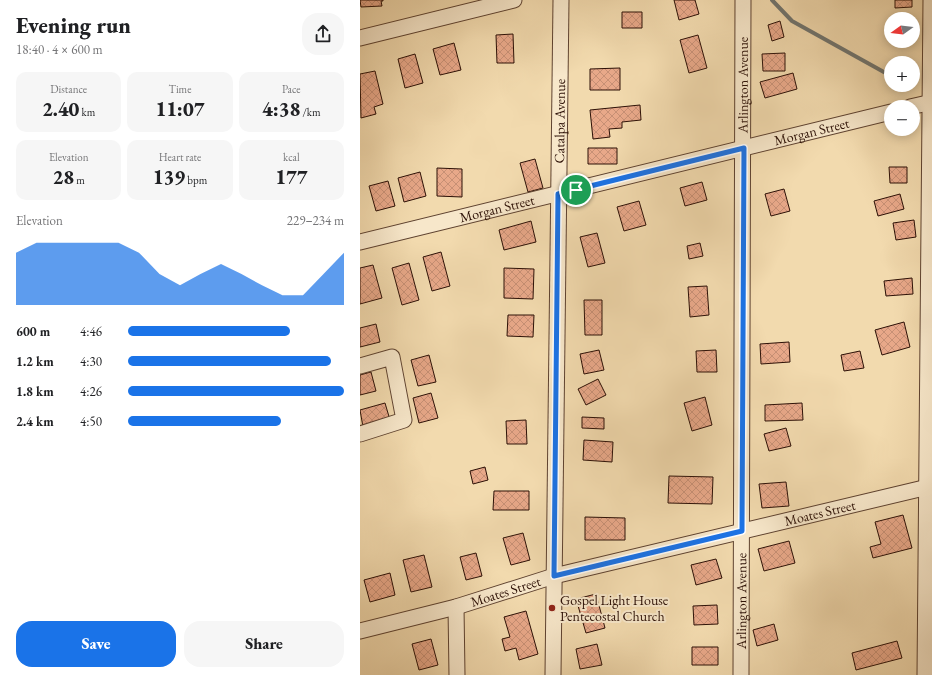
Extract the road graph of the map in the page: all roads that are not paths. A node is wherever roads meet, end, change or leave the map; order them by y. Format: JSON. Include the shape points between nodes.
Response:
{"nodes":[{"id":1,"x":514,"y":0,"type":"edge"},
{"id":2,"x":561,"y":0,"type":"edge"},
{"id":3,"x":743,"y":0,"type":"edge"},
{"id":4,"x":932,"y":0,"type":"edge"},
{"id":5,"x":466,"y":6,"type":"edge"},
{"id":6,"x":360,"y":38,"type":"edge"},
{"id":7,"x":931,"y":102,"type":"edge"},
{"id":8,"x":920,"y":105,"type":"edge"},
{"id":9,"x":884,"y":114,"type":"edge"},
{"id":10,"x":744,"y":148,"type":"junction"},
{"id":11,"x":558,"y":194,"type":"junction"},
{"id":12,"x":360,"y":242,"type":"edge"},
{"id":13,"x":360,"y":366,"type":"edge"},
{"id":14,"x":360,"y":434,"type":"edge"},
{"id":15,"x":929,"y":486,"type":"edge"},
{"id":16,"x":742,"y":531,"type":"junction"},
{"id":17,"x":554,"y":576,"type":"junction"},
{"id":18,"x":456,"y":607,"type":"junction"},
{"id":19,"x":360,"y":631,"type":"edge"},
{"id":20,"x":457,"y":675,"type":"edge"},
{"id":21,"x":553,"y":675,"type":"edge"},
{"id":22,"x":741,"y":675,"type":"edge"},
{"id":23,"x":925,"y":675,"type":"edge"}],
"edges":[{"from":1,"to":5,"type":"street"},
{"from":2,"to":11,"type":"street","name":"Catalpa Avenue"},
{"from":3,"to":10,"type":"street","name":"Arlington Avenue"},
{"from":4,"to":7,"type":"street"},
{"from":5,"to":6,"type":"street"},
{"from":7,"to":8,"type":"street"},
{"from":7,"to":15,"type":"street"},
{"from":9,"to":10,"type":"street","name":"Morgan Street"},
{"from":10,"to":11,"type":"street","name":"Morgan Street"},
{"from":10,"to":16,"type":"street","name":"Arlington Avenue"},
{"from":11,"to":12,"type":"street","name":"Morgan Street"},
{"from":11,"to":17,"type":"street","name":"Catalpa Avenue"},
{"from":13,"to":14,"type":"street","via":[[392,357],[404,420]]},
{"from":15,"to":16,"type":"street","name":"Moates Street"},
{"from":15,"to":23,"type":"street"},
{"from":16,"to":17,"type":"street","name":"Moates Street"},
{"from":16,"to":22,"type":"street","name":"Arlington Avenue"},
{"from":17,"to":18,"type":"street","name":"Moates Street"},
{"from":17,"to":21,"type":"street","name":"Catalpa Avenue"},
{"from":18,"to":19,"type":"street","name":"Moates Street"},
{"from":18,"to":20,"type":"street"}]}
